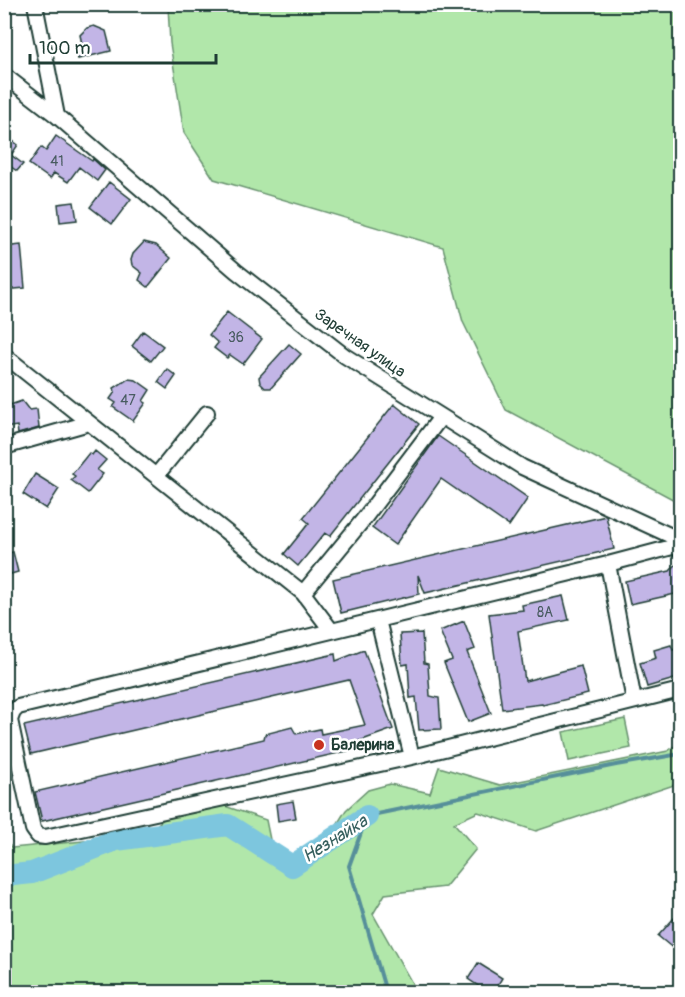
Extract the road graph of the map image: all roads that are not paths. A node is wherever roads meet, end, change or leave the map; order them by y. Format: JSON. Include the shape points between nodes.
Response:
{"nodes":[{"id":1,"x":35,"y":4,"type":"edge"},
{"id":2,"x":4,"y":75,"type":"edge"},
{"id":3,"x":57,"y":116,"type":"junction"},
{"id":4,"x":4,"y":355,"type":"edge"},
{"id":5,"x":207,"y":413,"type":"dead end"},
{"id":6,"x":441,"y":417,"type":"junction"},
{"id":7,"x":89,"y":423,"type":"junction"},
{"id":8,"x":4,"y":447,"type":"edge"},
{"id":9,"x":156,"y":476,"type":"junction"},
{"id":10,"x":681,"y":540,"type":"edge"},
{"id":11,"x":681,"y":545,"type":"edge"},
{"id":12,"x":608,"y":564,"type":"junction"},
{"id":13,"x":303,"y":592,"type":"junction"},
{"id":14,"x":378,"y":620,"type":"junction"},
{"id":15,"x":331,"y":630,"type":"junction"},
{"id":16,"x":681,"y":690,"type":"edge"},
{"id":17,"x":634,"y":701,"type":"junction"},
{"id":18,"x":412,"y":757,"type":"junction"}],
"edges":[{"from":1,"to":3,"type":"street"},
{"from":2,"to":3,"type":"street","name":"Заречная улица"},
{"from":3,"to":6,"type":"street","name":"Заречная улица","via":[[236,271],[345,357]]},
{"from":4,"to":7,"type":"street"},
{"from":5,"to":9,"type":"street"},
{"from":6,"to":10,"type":"street","name":"Заречная улица","via":[[522,467]]},
{"from":6,"to":13,"type":"street"},
{"from":7,"to":8,"type":"street"},
{"from":7,"to":9,"type":"street"},
{"from":9,"to":13,"type":"street"},
{"from":11,"to":12,"type":"street"},
{"from":12,"to":14,"type":"street"},
{"from":12,"to":17,"type":"street"},
{"from":13,"to":15,"type":"street"},
{"from":14,"to":15,"type":"street"},
{"from":14,"to":18,"type":"street"},
{"from":15,"to":18,"type":"street","via":[[18,707],[10,720],[33,830],[45,837]]},
{"from":16,"to":17,"type":"street"},
{"from":17,"to":18,"type":"street"}]}
